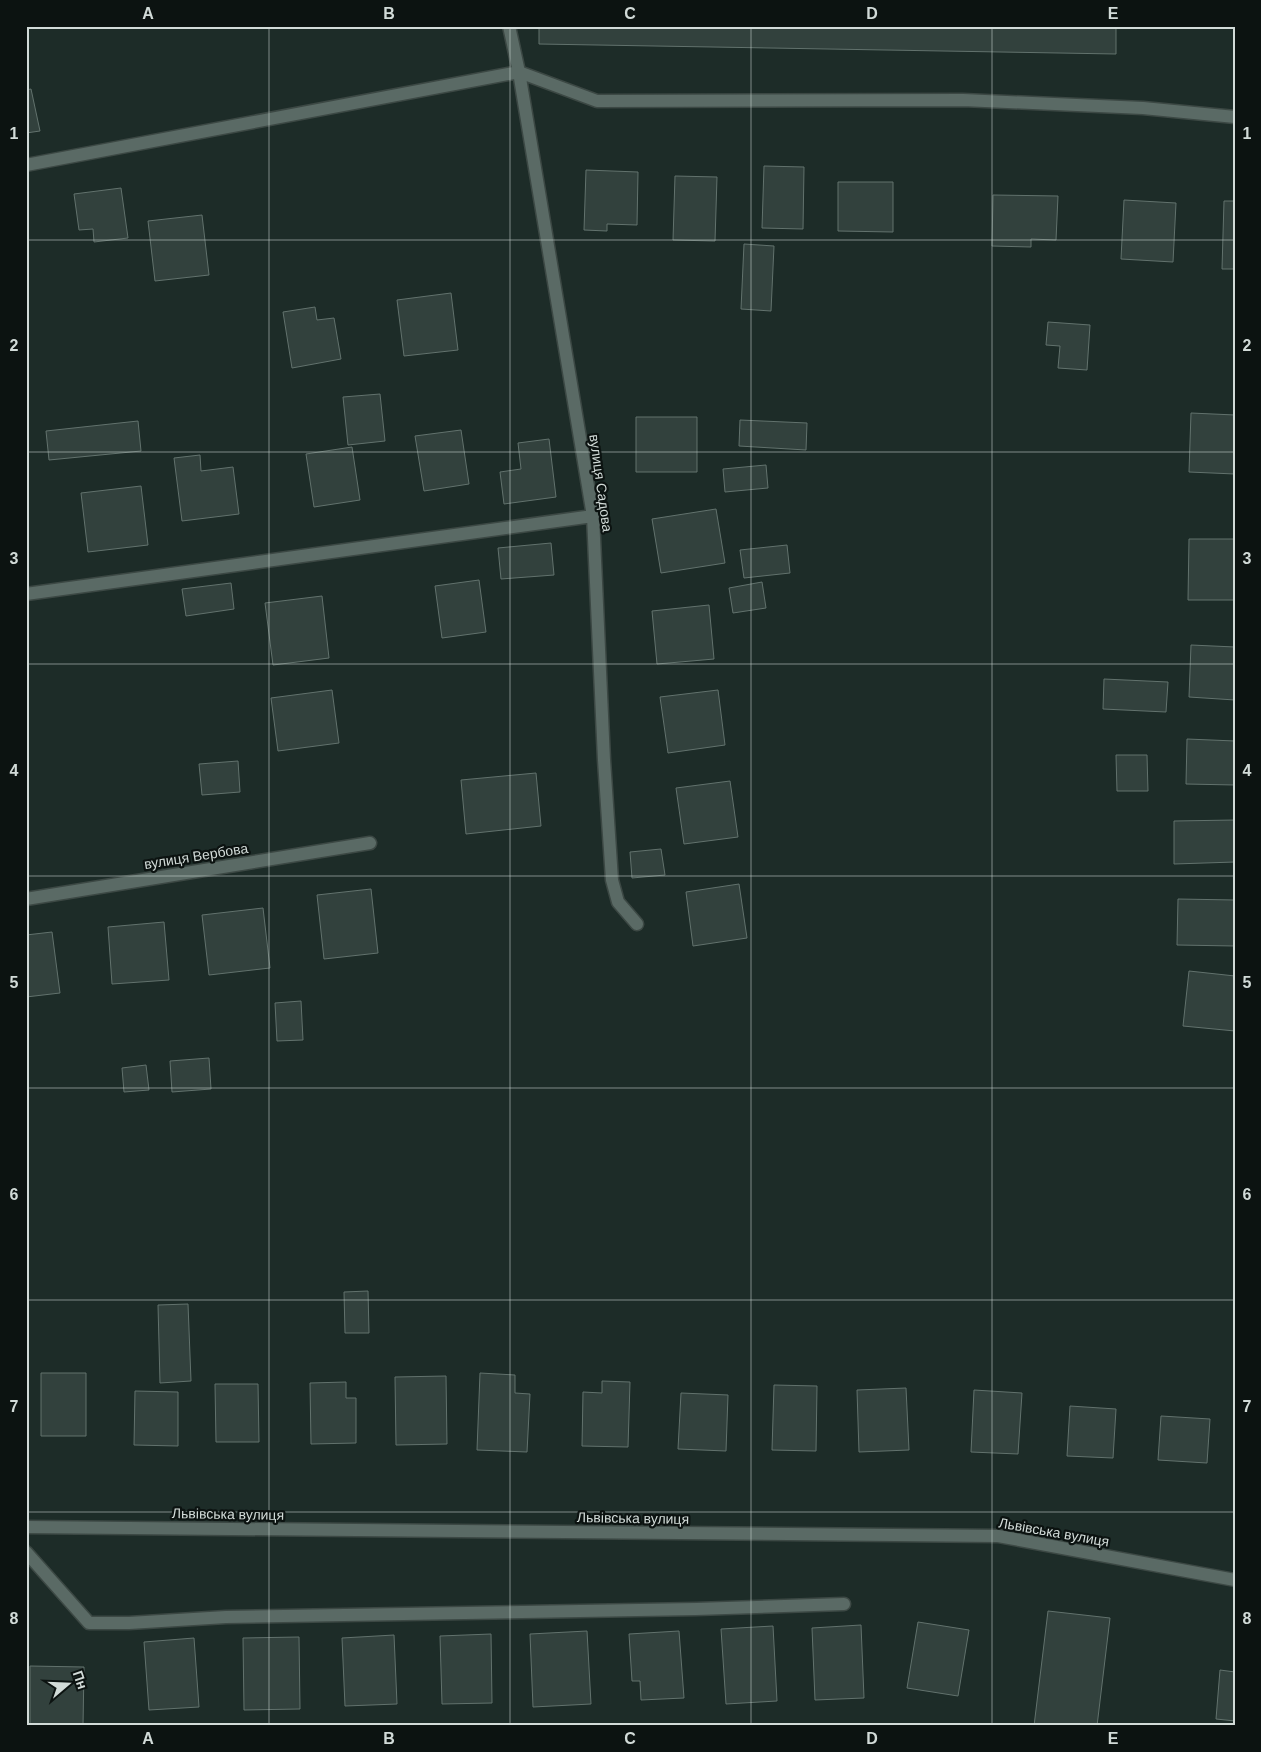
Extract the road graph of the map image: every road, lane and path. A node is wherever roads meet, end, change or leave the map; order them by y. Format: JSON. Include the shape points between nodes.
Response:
{"nodes":[{"id":1,"x":510,"y":26,"type":"edge"},
{"id":2,"x":519,"y":72,"type":"junction"},
{"id":3,"x":1235,"y":117,"type":"edge"},
{"id":4,"x":26,"y":165,"type":"edge"},
{"id":5,"x":593,"y":516,"type":"junction"},
{"id":6,"x":26,"y":594,"type":"edge"},
{"id":7,"x":370,"y":843,"type":"dead end"},
{"id":8,"x":26,"y":899,"type":"edge"},
{"id":9,"x":637,"y":924,"type":"dead end"},
{"id":10,"x":26,"y":1527,"type":"edge"},
{"id":11,"x":26,"y":1552,"type":"edge"},
{"id":12,"x":1235,"y":1580,"type":"edge"},
{"id":13,"x":844,"y":1604,"type":"dead end"}],
"edges":[{"from":1,"to":2,"type":"street","name":"вулиця Садова"},
{"from":2,"to":3,"type":"street","via":[[597,101],[963,100],[1143,108]]},
{"from":2,"to":4,"type":"street"},
{"from":2,"to":5,"type":"street","name":"вулиця Садова"},
{"from":5,"to":6,"type":"street"},
{"from":5,"to":9,"type":"street","name":"вулиця Садова","via":[[612,880],[618,902]]},
{"from":7,"to":8,"type":"street","name":"вулиця Вербова"},
{"from":10,"to":12,"type":"street","name":"Львівська вулиця","via":[[998,1536]]},
{"from":11,"to":13,"type":"street","via":[[89,1623],[226,1617]]}]}
